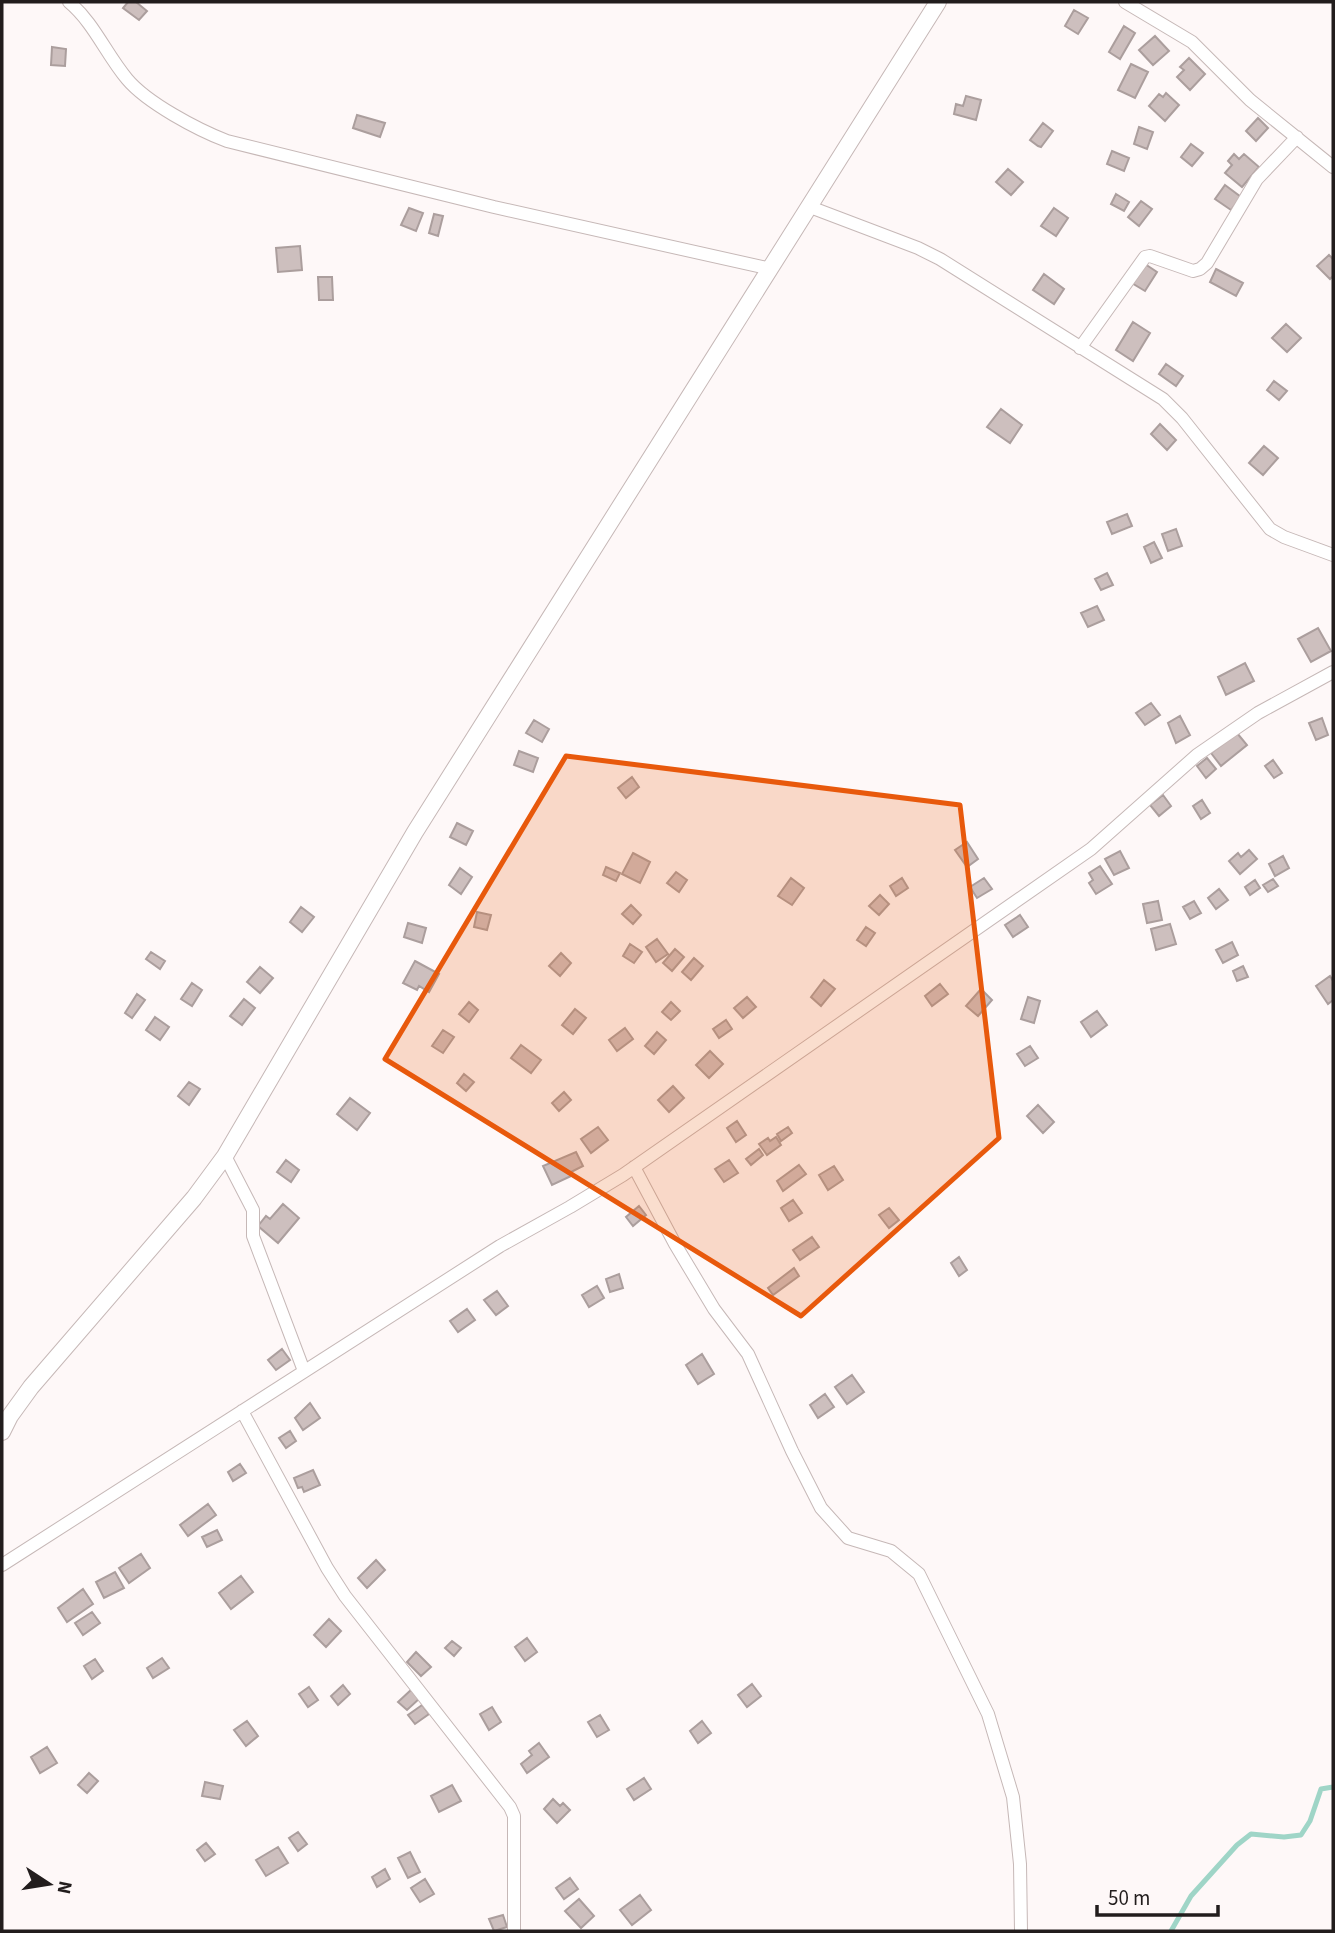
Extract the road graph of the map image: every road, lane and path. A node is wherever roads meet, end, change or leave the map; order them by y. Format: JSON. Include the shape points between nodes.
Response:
{"nodes":[{"id":1,"x":69,"y":2,"type":"edge"},
{"id":2,"x":938,"y":2,"type":"edge"},
{"id":3,"x":1125,"y":2,"type":"edge"},
{"id":4,"x":1297,"y":137,"type":"junction"},
{"id":5,"x":1333,"y":167,"type":"edge"},
{"id":6,"x":810,"y":207,"type":"junction"},
{"id":7,"x":771,"y":269,"type":"junction"},
{"id":8,"x":1080,"y":348,"type":"junction"},
{"id":9,"x":1333,"y":555,"type":"edge"},
{"id":10,"x":1333,"y":672,"type":"edge"},
{"id":11,"x":225,"y":1156,"type":"junction"},
{"id":12,"x":634,"y":1167,"type":"junction"},
{"id":13,"x":304,"y":1371,"type":"junction"},
{"id":14,"x":242,"y":1411,"type":"junction"},
{"id":15,"x":2,"y":1432,"type":"edge"},
{"id":16,"x":2,"y":1565,"type":"edge"},
{"id":17,"x":514,"y":1931,"type":"edge"},
{"id":18,"x":1021,"y":1931,"type":"edge"}],
"edges":[{"from":1,"to":7,"type":"street","via":[[134,86],[203,132],[494,207]]},
{"from":2,"to":6,"type":"street"},
{"from":3,"to":4,"type":"street","via":[[1192,42],[1250,100]]},
{"from":4,"to":5,"type":"street"},
{"from":4,"to":8,"type":"street","via":[[1257,179],[1208,263],[1193,271],[1145,257]]},
{"from":6,"to":7,"type":"street"},
{"from":6,"to":8,"type":"street","via":[[940,259]]},
{"from":7,"to":11,"type":"street","via":[[415,832]]},
{"from":8,"to":9,"type":"street","via":[[1163,398],[1270,529]]},
{"from":10,"to":12,"type":"street","via":[[1258,713],[1197,755],[1091,849]]},
{"from":11,"to":13,"type":"street","via":[[253,1210],[253,1236]]},
{"from":11,"to":15,"type":"street","via":[[31,1387]]},
{"from":12,"to":13,"type":"street","via":[[499,1246]]},
{"from":12,"to":18,"type":"street","via":[[714,1310],[748,1354],[821,1508],[848,1538],[891,1551],[919,1574],[988,1714],[1013,1797]]},
{"from":13,"to":14,"type":"street"},
{"from":14,"to":16,"type":"street"},
{"from":14,"to":17,"type":"street","via":[[345,1596],[510,1807],[514,1816]]}]}
